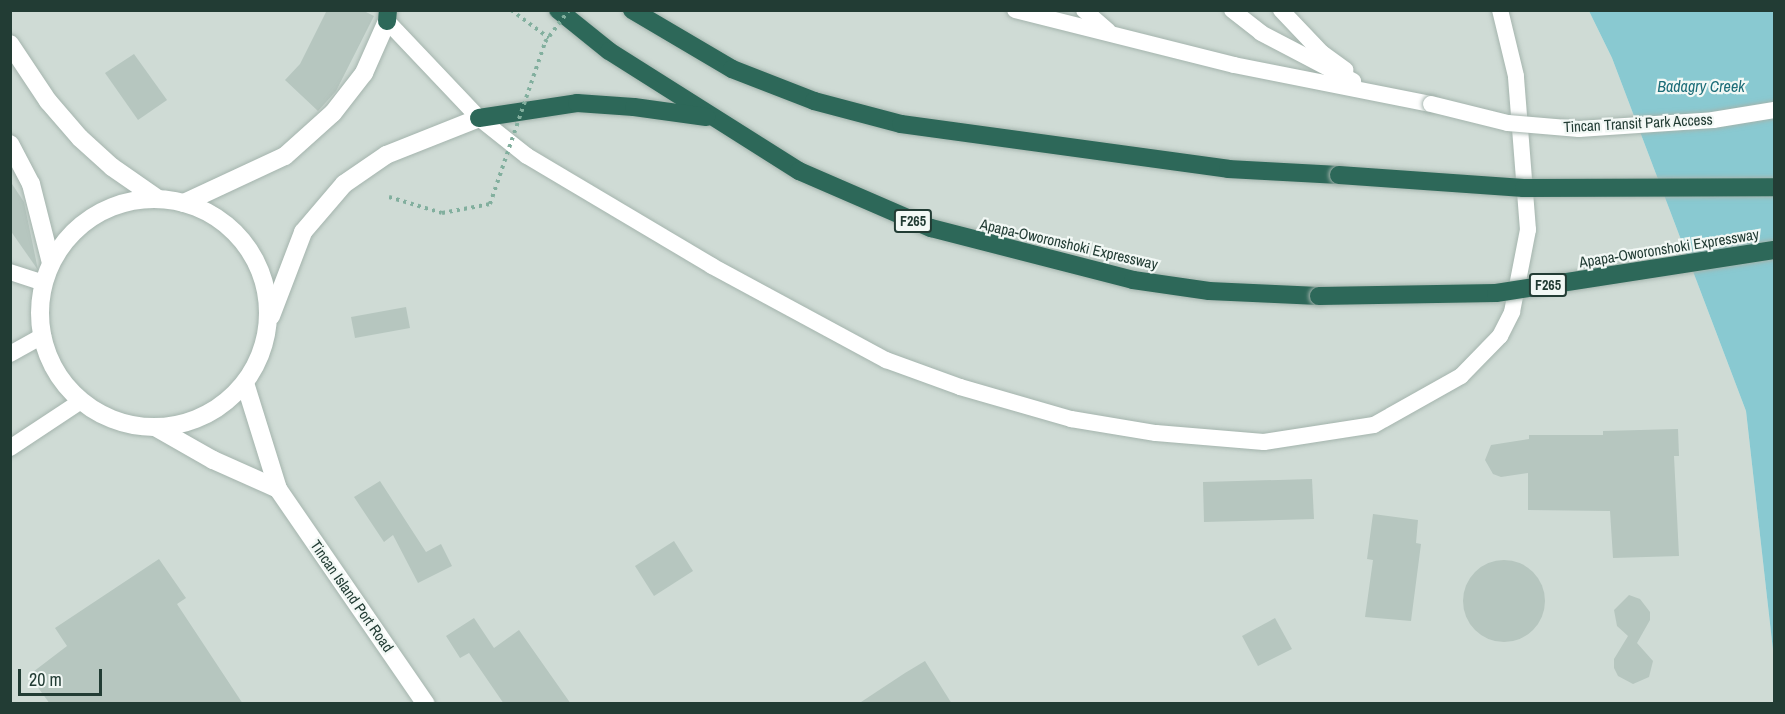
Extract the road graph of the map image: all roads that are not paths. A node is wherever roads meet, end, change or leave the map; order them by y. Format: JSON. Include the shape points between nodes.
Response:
{"nodes":[{"id":1,"x":558,"y":10,"type":"edge"},
{"id":2,"x":632,"y":10,"type":"edge"},
{"id":3,"x":1015,"y":10,"type":"edge"},
{"id":4,"x":1084,"y":10,"type":"edge"},
{"id":5,"x":1232,"y":10,"type":"edge"},
{"id":6,"x":1281,"y":10,"type":"edge"},
{"id":7,"x":1500,"y":10,"type":"edge"},
{"id":8,"x":387,"y":16,"type":"edge"},
{"id":9,"x":1112,"y":34,"type":"junction"},
{"id":10,"x":10,"y":44,"type":"edge"},
{"id":11,"x":1378,"y":93,"type":"junction"},
{"id":12,"x":1774,"y":110,"type":"edge"},
{"id":13,"x":479,"y":118,"type":"junction"},
{"id":14,"x":713,"y":118,"type":"junction"},
{"id":15,"x":10,"y":144,"type":"edge"},
{"id":16,"x":1772,"y":186,"type":"edge"},
{"id":17,"x":158,"y":199,"type":"junction"},
{"id":18,"x":184,"y":203,"type":"junction"},
{"id":19,"x":1774,"y":250,"type":"edge"},
{"id":20,"x":51,"y":263,"type":"junction"},
{"id":21,"x":10,"y":272,"type":"edge"},
{"id":22,"x":44,"y":283,"type":"junction"},
{"id":23,"x":268,"y":324,"type":"junction"},
{"id":24,"x":43,"y":336,"type":"junction"},
{"id":25,"x":10,"y":354,"type":"edge"},
{"id":26,"x":245,"y":383,"type":"junction"},
{"id":27,"x":81,"y":401,"type":"junction"},
{"id":28,"x":155,"y":427,"type":"junction"},
{"id":29,"x":10,"y":448,"type":"edge"},
{"id":30,"x":278,"y":489,"type":"junction"},
{"id":31,"x":426,"y":704,"type":"edge"}],
"edges":[{"from":1,"to":14,"type":"highway","name":"Apapa-Oworonshoki Expressway","number":"F265","via":[[609,51]]},
{"from":2,"to":16,"type":"highway","bridge":true,"via":[[732,69],[814,101],[901,124],[1228,169],[1524,188]]},
{"from":3,"to":9,"type":"lane"},
{"from":4,"to":9,"type":"lane"},
{"from":5,"to":11,"type":"lane","via":[[1261,33],[1310,62]]},
{"from":6,"to":11,"type":"lane","via":[[1322,53]]},
{"from":7,"to":13,"type":"lane","via":[[1516,76],[1528,230],[1512,312],[1500,336],[1461,376],[1374,425],[1263,442],[1156,433],[1071,419],[960,387],[886,360],[712,266],[527,156]]},
{"from":8,"to":13,"type":"lane"},
{"from":8,"to":18,"type":"street","via":[[364,73],[333,113],[285,156]]},
{"from":9,"to":11,"type":"lane","via":[[1234,65]]},
{"from":10,"to":17,"type":"street","via":[[80,138],[112,167]]},
{"from":11,"to":12,"type":"lane","name":"Tincan Transit Park Access","bridge":true,"via":[[1509,123],[1580,129],[1713,120]]},
{"from":13,"to":14,"type":"highway","via":[[577,104],[634,106]]},
{"from":13,"to":23,"type":"street","via":[[386,155],[344,184],[303,232]]},
{"from":14,"to":19,"type":"highway","name":"Apapa-Oworonshoki Expressway","number":"F265","bridge":true,"via":[[799,171],[931,228],[1133,280],[1209,291],[1319,296],[1496,293]]},
{"from":15,"to":20,"type":"street","via":[[31,184]]},
{"from":17,"to":18,"type":"street"},
{"from":17,"to":20,"type":"street","via":[[115,205],[95,215],[70,236]]},
{"from":18,"to":23,"type":"street","via":[[225,223],[254,258],[268,301]]},
{"from":20,"to":22,"type":"street"},
{"from":21,"to":22,"type":"lane"},
{"from":22,"to":24,"type":"street","via":[[40,318]]},
{"from":23,"to":26,"type":"street","via":[[256,365]]},
{"from":24,"to":25,"type":"lane"},
{"from":24,"to":27,"type":"street","via":[[57,372]]},
{"from":26,"to":28,"type":"street","via":[[230,399],[195,420]]},
{"from":26,"to":30,"type":"street","name":"Tincan Island Port Road"},
{"from":27,"to":28,"type":"street","via":[[116,421]]},
{"from":27,"to":29,"type":"lane"},
{"from":28,"to":30,"type":"street","via":[[213,460]]},
{"from":30,"to":31,"type":"street","name":"Tincan Island Port Road"}]}
